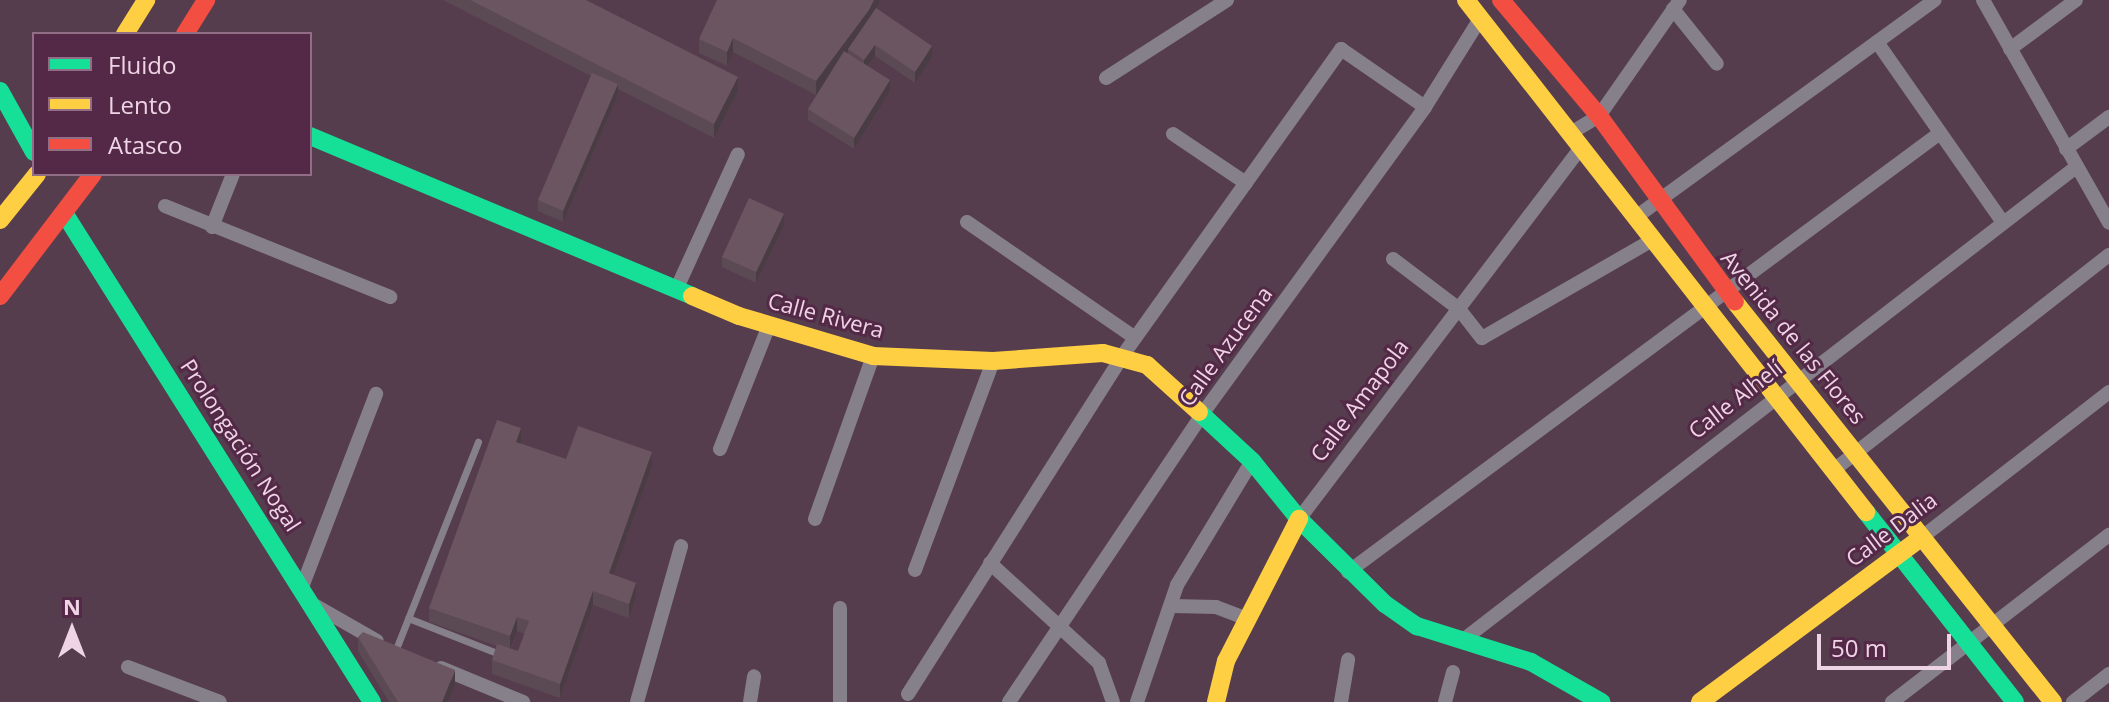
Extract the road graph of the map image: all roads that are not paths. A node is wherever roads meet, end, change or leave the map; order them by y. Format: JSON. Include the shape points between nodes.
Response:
{"nodes":[{"id":1,"x":146,"y":0,"type":"edge"},
{"id":2,"x":206,"y":0,"type":"edge"},
{"id":3,"x":1227,"y":0,"type":"edge"},
{"id":4,"x":1466,"y":0,"type":"edge"},
{"id":5,"x":1501,"y":0,"type":"edge"},
{"id":6,"x":1935,"y":0,"type":"edge"},
{"id":7,"x":1983,"y":0,"type":"edge"},
{"id":8,"x":2076,"y":0,"type":"edge"},
{"id":9,"x":1676,"y":5,"type":"edge"},
{"id":10,"x":1480,"y":19,"type":"junction"},
{"id":11,"x":126,"y":32,"type":"edge"},
{"id":12,"x":186,"y":32,"type":"edge"},
{"id":13,"x":1535,"y":42,"type":"junction"},
{"id":14,"x":1877,"y":42,"type":"junction"},
{"id":15,"x":2010,"y":49,"type":"junction"},
{"id":16,"x":1510,"y":58,"type":"junction"},
{"id":17,"x":1717,"y":64,"type":"dead end"},
{"id":18,"x":1106,"y":78,"type":"dead end"},
{"id":19,"x":0,"y":91,"type":"edge"},
{"id":20,"x":1425,"y":107,"type":"junction"},
{"id":21,"x":1599,"y":116,"type":"junction"},
{"id":22,"x":2109,"y":117,"type":"edge"},
{"id":23,"x":1173,"y":134,"type":"dead end"},
{"id":24,"x":1569,"y":134,"type":"junction"},
{"id":25,"x":1937,"y":135,"type":"junction"},
{"id":26,"x":312,"y":137,"type":"edge"},
{"id":27,"x":32,"y":148,"type":"edge"},
{"id":28,"x":1580,"y":149,"type":"junction"},
{"id":29,"x":2066,"y":149,"type":"junction"},
{"id":30,"x":738,"y":154,"type":"dead end"},
{"id":31,"x":2076,"y":167,"type":"junction"},
{"id":32,"x":35,"y":176,"type":"edge"},
{"id":33,"x":92,"y":176,"type":"edge"},
{"id":34,"x":232,"y":176,"type":"edge"},
{"id":35,"x":1246,"y":183,"type":"junction"},
{"id":36,"x":1657,"y":202,"type":"junction"},
{"id":37,"x":165,"y":206,"type":"dead end"},
{"id":38,"x":66,"y":216,"type":"junction"},
{"id":39,"x":1636,"y":217,"type":"junction"},
{"id":40,"x":0,"y":220,"type":"edge"},
{"id":41,"x":2002,"y":221,"type":"junction"},
{"id":42,"x":967,"y":222,"type":"dead end"},
{"id":43,"x":2109,"y":223,"type":"edge"},
{"id":44,"x":212,"y":227,"type":"junction"},
{"id":45,"x":1654,"y":239,"type":"junction"},
{"id":46,"x":2109,"y":255,"type":"edge"},
{"id":47,"x":1393,"y":259,"type":"dead end"},
{"id":48,"x":676,"y":290,"type":"junction"},
{"id":49,"x":1728,"y":294,"type":"junction"},
{"id":50,"x":0,"y":296,"type":"edge"},
{"id":51,"x":390,"y":297,"type":"dead end"},
{"id":52,"x":1459,"y":309,"type":"junction"},
{"id":53,"x":1707,"y":309,"type":"junction"},
{"id":54,"x":769,"y":325,"type":"junction"},
{"id":55,"x":1135,"y":338,"type":"junction"},
{"id":56,"x":1123,"y":355,"type":"junction"},
{"id":57,"x":873,"y":356,"type":"junction"},
{"id":58,"x":993,"y":361,"type":"junction"},
{"id":59,"x":1795,"y":380,"type":"junction"},
{"id":60,"x":2109,"y":392,"type":"edge"},
{"id":61,"x":376,"y":394,"type":"dead end"},
{"id":62,"x":1775,"y":396,"type":"junction"},
{"id":63,"x":1203,"y":413,"type":"junction"},
{"id":64,"x":478,"y":442,"type":"dead end"},
{"id":65,"x":720,"y":449,"type":"dead end"},
{"id":66,"x":1855,"y":451,"type":"junction"},
{"id":67,"x":1252,"y":461,"type":"junction"},
{"id":68,"x":1835,"y":469,"type":"junction"},
{"id":69,"x":815,"y":519,"type":"dead end"},
{"id":70,"x":1299,"y":519,"type":"junction"},
{"id":71,"x":2109,"y":535,"type":"edge"},
{"id":72,"x":1921,"y":538,"type":"junction"},
{"id":73,"x":681,"y":546,"type":"dead end"},
{"id":74,"x":1901,"y":552,"type":"junction"},
{"id":75,"x":990,"y":563,"type":"junction"},
{"id":76,"x":915,"y":570,"type":"dead end"},
{"id":77,"x":1348,"y":572,"type":"junction"},
{"id":78,"x":302,"y":587,"type":"junction"},
{"id":79,"x":312,"y":603,"type":"junction"},
{"id":80,"x":1173,"y":606,"type":"junction"},
{"id":81,"x":840,"y":608,"type":"dead end"},
{"id":82,"x":408,"y":618,"type":"junction"},
{"id":83,"x":1247,"y":619,"type":"junction"},
{"id":84,"x":1064,"y":626,"type":"junction"},
{"id":85,"x":1991,"y":627,"type":"junction"},
{"id":86,"x":1463,"y":640,"type":"junction"},
{"id":87,"x":1968,"y":643,"type":"junction"},
{"id":88,"x":410,"y":655,"type":"junction"},
{"id":89,"x":510,"y":659,"type":"edge"},
{"id":90,"x":1348,"y":660,"type":"dead end"},
{"id":91,"x":128,"y":667,"type":"dead end"},
{"id":92,"x":1453,"y":672,"type":"dead end"},
{"id":93,"x":2109,"y":674,"type":"edge"},
{"id":94,"x":754,"y":676,"type":"dead end"},
{"id":95,"x":908,"y":694,"type":"dead end"},
{"id":96,"x":220,"y":702,"type":"edge"},
{"id":97,"x":372,"y":702,"type":"edge"},
{"id":98,"x":523,"y":702,"type":"edge"},
{"id":99,"x":637,"y":702,"type":"edge"},
{"id":100,"x":750,"y":702,"type":"edge"},
{"id":101,"x":840,"y":702,"type":"edge"},
{"id":102,"x":1009,"y":702,"type":"edge"},
{"id":103,"x":1113,"y":702,"type":"edge"},
{"id":104,"x":1137,"y":702,"type":"edge"},
{"id":105,"x":1216,"y":702,"type":"edge"},
{"id":106,"x":1341,"y":702,"type":"edge"},
{"id":107,"x":1445,"y":702,"type":"edge"},
{"id":108,"x":1601,"y":702,"type":"edge"},
{"id":109,"x":1700,"y":702,"type":"edge"},
{"id":110,"x":1892,"y":702,"type":"edge"},
{"id":111,"x":2015,"y":702,"type":"edge"},
{"id":112,"x":2053,"y":702,"type":"edge"},
{"id":113,"x":2073,"y":702,"type":"edge"}],
"edges":[{"from":1,"to":11,"type":"main road"},
{"from":2,"to":12,"type":"main road"},
{"from":3,"to":18,"type":"street"},
{"from":4,"to":10,"type":"main road"},
{"from":5,"to":13,"type":"main road","name":"Avenida de las Flores"},
{"from":6,"to":14,"type":"street"},
{"from":7,"to":15,"type":"street"},
{"from":8,"to":15,"type":"street"},
{"from":9,"to":17,"type":"street"},
{"from":9,"to":21,"type":"street"},
{"from":10,"to":16,"type":"main road"},
{"from":10,"to":20,"type":"street","name":"Calle Azucena"},
{"from":13,"to":16,"type":"street"},
{"from":13,"to":21,"type":"main road","name":"Avenida de las Flores"},
{"from":14,"to":25,"type":"street"},
{"from":14,"to":36,"type":"street"},
{"from":15,"to":29,"type":"street"},
{"from":16,"to":24,"type":"main road"},
{"from":19,"to":27,"type":"main road"},
{"from":20,"to":35,"type":"street","via":[[1341,49]]},
{"from":20,"to":63,"type":"street","name":"Calle Azucena"},
{"from":21,"to":24,"type":"street"},
{"from":21,"to":36,"type":"main road","name":"Avenida de las Flores"},
{"from":22,"to":29,"type":"street"},
{"from":23,"to":35,"type":"street"},
{"from":24,"to":28,"type":"main road"},
{"from":25,"to":41,"type":"street"},
{"from":25,"to":49,"type":"street"},
{"from":26,"to":48,"type":"main road","name":"Calle Rivera"},
{"from":28,"to":39,"type":"main road"},
{"from":28,"to":52,"type":"street","name":"Calle Amapola"},
{"from":29,"to":31,"type":"street"},
{"from":30,"to":48,"type":"street"},
{"from":31,"to":41,"type":"street","name":"Calle Alhelí"},
{"from":31,"to":43,"type":"street"},
{"from":32,"to":40,"type":"main road"},
{"from":33,"to":38,"type":"main road"},
{"from":34,"to":44,"type":"street"},
{"from":35,"to":55,"type":"street"},
{"from":36,"to":39,"type":"street"},
{"from":36,"to":49,"type":"main road","name":"Avenida de las Flores"},
{"from":37,"to":44,"type":"street"},
{"from":38,"to":50,"type":"main road"},
{"from":38,"to":78,"type":"main road","name":"Prolongación Nogal"},
{"from":39,"to":45,"type":"main road"},
{"from":41,"to":59,"type":"street","name":"Calle Alhelí"},
{"from":42,"to":55,"type":"street"},
{"from":44,"to":51,"type":"street"},
{"from":45,"to":52,"type":"street","via":[[1482,338]]},
{"from":45,"to":53,"type":"main road"},
{"from":46,"to":66,"type":"street"},
{"from":47,"to":52,"type":"street"},
{"from":48,"to":54,"type":"main road","name":"Calle Rivera"},
{"from":49,"to":53,"type":"street"},
{"from":49,"to":59,"type":"main road","name":"Avenida de las Flores"},
{"from":52,"to":70,"type":"street","name":"Calle Amapola"},
{"from":53,"to":62,"type":"main road"},
{"from":53,"to":77,"type":"street"},
{"from":54,"to":57,"type":"main road","name":"Calle Rivera"},
{"from":54,"to":65,"type":"street"},
{"from":55,"to":56,"type":"street"},
{"from":56,"to":58,"type":"main road","name":"Calle Rivera"},
{"from":56,"to":63,"type":"main road","via":[[1147,365]]},
{"from":56,"to":75,"type":"street"},
{"from":57,"to":58,"type":"main road","name":"Calle Rivera"},
{"from":57,"to":69,"type":"street"},
{"from":58,"to":76,"type":"street"},
{"from":59,"to":62,"type":"street","name":"Calle Alhelí"},
{"from":59,"to":66,"type":"main road","name":"Avenida de las Flores"},
{"from":60,"to":72,"type":"street","name":"Calle Dalia"},
{"from":61,"to":78,"type":"street"},
{"from":62,"to":68,"type":"main road"},
{"from":62,"to":86,"type":"street","name":"Calle Alhelí"},
{"from":63,"to":67,"type":"main road"},
{"from":63,"to":84,"type":"street","name":"Calle Azucena"},
{"from":64,"to":82,"type":"lane"},
{"from":66,"to":68,"type":"street"},
{"from":66,"to":72,"type":"main road","name":"Avenida de las Flores"},
{"from":67,"to":70,"type":"main road"},
{"from":67,"to":80,"type":"street","via":[[1177,585]]},
{"from":68,"to":74,"type":"main road"},
{"from":70,"to":77,"type":"main road"},
{"from":70,"to":83,"type":"main road","name":"Calle Amapola"},
{"from":71,"to":85,"type":"street"},
{"from":72,"to":74,"type":"main road","name":"Calle Dalia"},
{"from":72,"to":85,"type":"main road","name":"Avenida de las Flores"},
{"from":73,"to":99,"type":"street"},
{"from":74,"to":87,"type":"main road"},
{"from":74,"to":109,"type":"main road","name":"Calle Dalia"},
{"from":75,"to":84,"type":"street"},
{"from":75,"to":95,"type":"street"},
{"from":77,"to":86,"type":"main road","via":[[1417,626]]},
{"from":78,"to":79,"type":"main road","name":"Prolongación Nogal"},
{"from":79,"to":88,"type":"street","via":[[356,632]]},
{"from":79,"to":97,"type":"main road","name":"Prolongación Nogal"},
{"from":80,"to":83,"type":"street","via":[[1216,607]]},
{"from":80,"to":104,"type":"street"},
{"from":81,"to":101,"type":"street"},
{"from":82,"to":88,"type":"lane"},
{"from":82,"to":89,"type":"lane"},
{"from":83,"to":105,"type":"main road","name":"Calle Amapola","via":[[1226,661]]},
{"from":84,"to":102,"type":"street","name":"Calle Azucena"},
{"from":84,"to":103,"type":"street","via":[[1099,663]]},
{"from":85,"to":87,"type":"street"},
{"from":85,"to":112,"type":"main road","name":"Avenida de las Flores"},
{"from":86,"to":108,"type":"main road","via":[[1531,662]]},
{"from":87,"to":110,"type":"street"},
{"from":87,"to":111,"type":"main road"},
{"from":88,"to":98,"type":"street"},
{"from":90,"to":106,"type":"street"},
{"from":91,"to":96,"type":"street"},
{"from":92,"to":107,"type":"street"},
{"from":93,"to":113,"type":"street"},
{"from":94,"to":100,"type":"street"}]}
